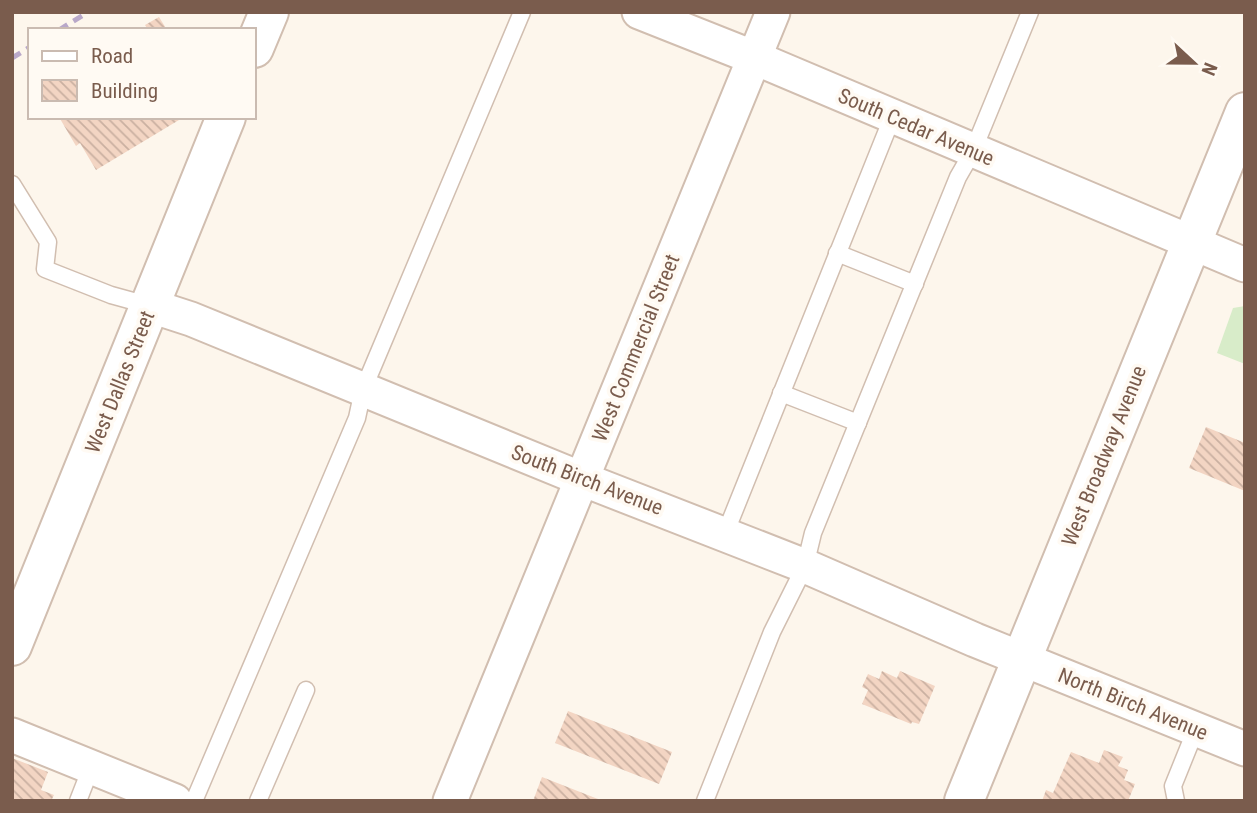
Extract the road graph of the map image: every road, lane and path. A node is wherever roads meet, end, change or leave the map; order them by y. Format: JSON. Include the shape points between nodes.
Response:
{"nodes":[{"id":1,"x":269,"y":12,"type":"edge"},
{"id":2,"x":522,"y":12,"type":"edge"},
{"id":3,"x":639,"y":12,"type":"edge"},
{"id":4,"x":773,"y":12,"type":"edge"},
{"id":5,"x":1030,"y":12,"type":"edge"},
{"id":6,"x":256,"y":43,"type":"edge"},
{"id":7,"x":755,"y":58,"type":"junction"},
{"id":8,"x":1245,"y":112,"type":"edge"},
{"id":9,"x":892,"y":118,"type":"junction"},
{"id":10,"x":225,"y":119,"type":"edge"},
{"id":11,"x":973,"y":151,"type":"junction"},
{"id":12,"x":12,"y":184,"type":"edge"},
{"id":13,"x":1192,"y":242,"type":"junction"},
{"id":14,"x":837,"y":253,"type":"junction"},
{"id":15,"x":1245,"y":265,"type":"edge"},
{"id":16,"x":915,"y":284,"type":"junction"},
{"id":17,"x":151,"y":306,"type":"junction"},
{"id":18,"x":363,"y":390,"type":"junction"},
{"id":19,"x":781,"y":393,"type":"junction"},
{"id":20,"x":858,"y":423,"type":"junction"},
{"id":21,"x":582,"y":479,"type":"junction"},
{"id":22,"x":724,"y":534,"type":"junction"},
{"id":23,"x":805,"y":566,"type":"junction"},
{"id":24,"x":12,"y":646,"type":"edge"},
{"id":25,"x":1022,"y":659,"type":"junction"},
{"id":26,"x":306,"y":690,"type":"dead end"},
{"id":27,"x":1196,"y":729,"type":"junction"},
{"id":28,"x":12,"y":735,"type":"edge"},
{"id":29,"x":1245,"y":749,"type":"edge"},
{"id":30,"x":92,"y":765,"type":"junction"},
{"id":31,"x":78,"y":801,"type":"edge"},
{"id":32,"x":175,"y":801,"type":"edge"},
{"id":33,"x":194,"y":801,"type":"edge"},
{"id":34,"x":258,"y":801,"type":"edge"},
{"id":35,"x":450,"y":801,"type":"edge"},
{"id":36,"x":705,"y":801,"type":"edge"},
{"id":37,"x":964,"y":801,"type":"edge"},
{"id":38,"x":1176,"y":801,"type":"edge"}],
"edges":[{"from":1,"to":6,"type":"street"},
{"from":2,"to":18,"type":"lane"},
{"from":3,"to":7,"type":"street","name":"South Cedar Avenue"},
{"from":4,"to":7,"type":"street","name":"West Commercial Street"},
{"from":5,"to":11,"type":"lane"},
{"from":7,"to":9,"type":"street","name":"South Cedar Avenue"},
{"from":7,"to":21,"type":"street","name":"West Commercial Street"},
{"from":8,"to":13,"type":"street","name":"West Broadway Avenue"},
{"from":9,"to":11,"type":"street","name":"South Cedar Avenue"},
{"from":9,"to":14,"type":"lane"},
{"from":10,"to":17,"type":"street","name":"West Dallas Street"},
{"from":11,"to":13,"type":"street","name":"South Cedar Avenue"},
{"from":11,"to":16,"type":"lane"},
{"from":12,"to":17,"type":"lane","via":[[48,242],[45,268]]},
{"from":13,"to":15,"type":"street","name":"South Cedar Avenue"},
{"from":13,"to":25,"type":"street","name":"West Broadway Avenue"},
{"from":14,"to":16,"type":"lane"},
{"from":14,"to":19,"type":"lane"},
{"from":16,"to":20,"type":"lane"},
{"from":17,"to":18,"type":"street","name":"South Birch Avenue"},
{"from":17,"to":24,"type":"street","name":"West Dallas Street"},
{"from":18,"to":21,"type":"street","name":"South Birch Avenue"},
{"from":18,"to":33,"type":"lane","via":[[357,418]]},
{"from":19,"to":20,"type":"lane"},
{"from":19,"to":22,"type":"lane"},
{"from":20,"to":23,"type":"lane","via":[[813,533]]},
{"from":21,"to":22,"type":"street","name":"South Birch Avenue"},
{"from":21,"to":35,"type":"street","name":"West Commercial Street"},
{"from":22,"to":23,"type":"street","name":"South Birch Avenue"},
{"from":23,"to":25,"type":"street","name":"South Birch Avenue"},
{"from":23,"to":36,"type":"lane","via":[[772,632]]},
{"from":25,"to":27,"type":"street","name":"North Birch Avenue"},
{"from":25,"to":37,"type":"street","name":"West Broadway Avenue"},
{"from":26,"to":34,"type":"lane"},
{"from":27,"to":29,"type":"street","name":"North Birch Avenue"},
{"from":27,"to":38,"type":"lane","via":[[1174,786]]},
{"from":28,"to":30,"type":"street"},
{"from":30,"to":31,"type":"lane"},
{"from":30,"to":32,"type":"street"}]}
